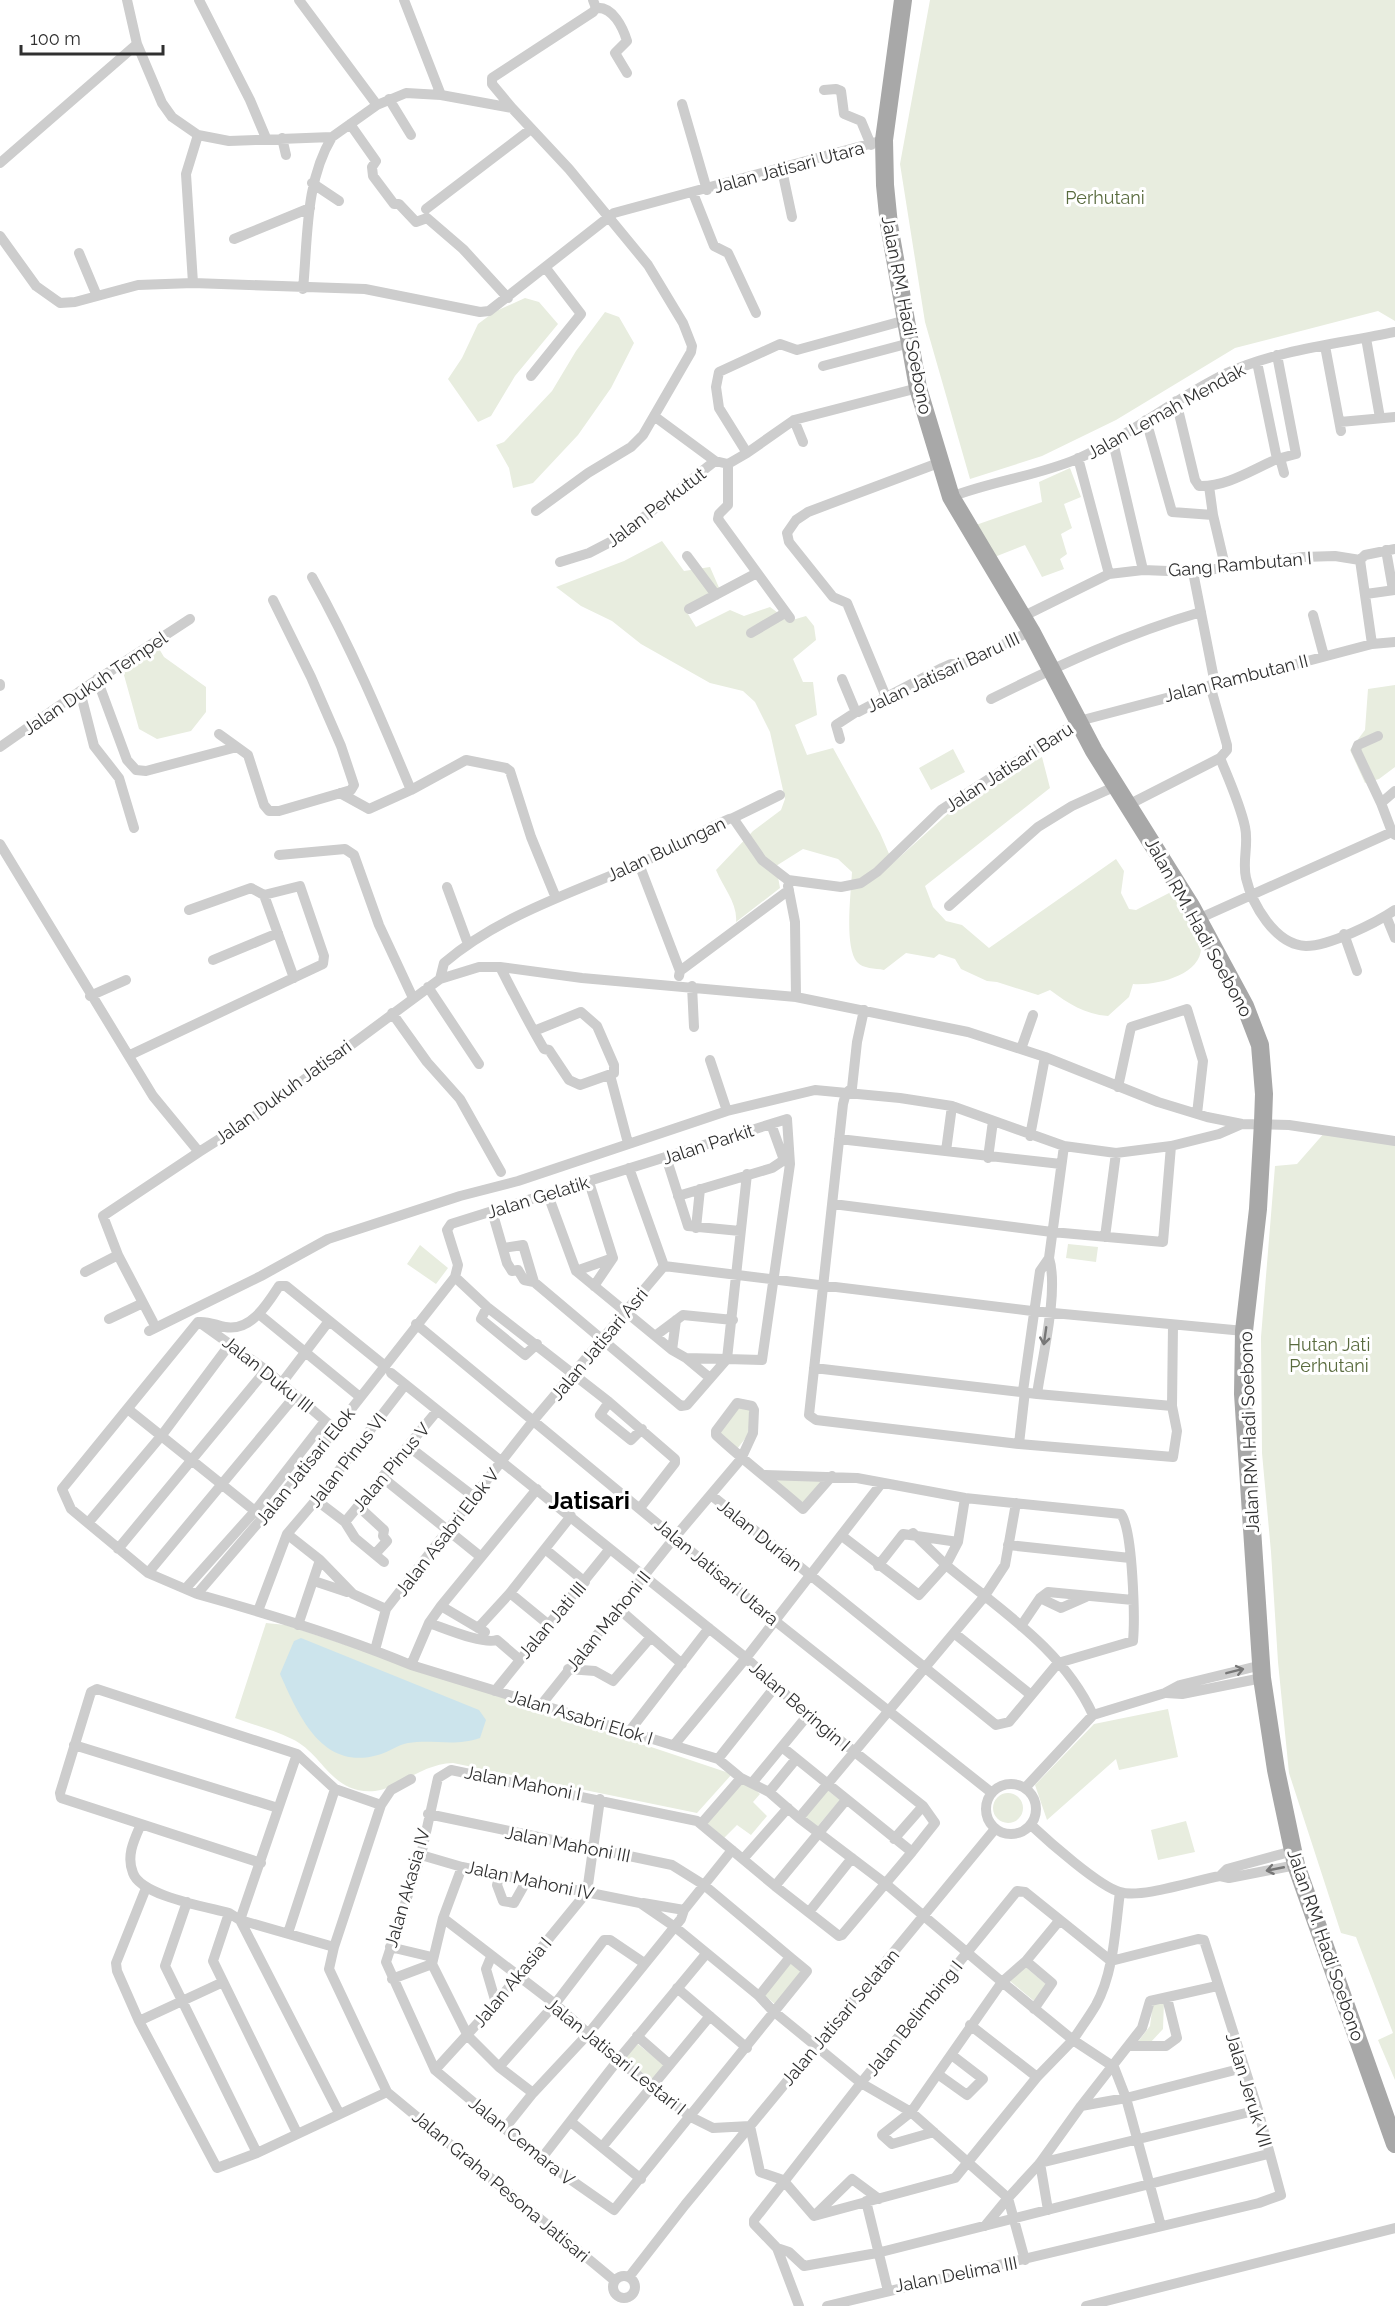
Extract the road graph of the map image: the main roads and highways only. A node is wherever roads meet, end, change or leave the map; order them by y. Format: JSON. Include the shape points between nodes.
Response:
{"nodes":[{"id":1,"x":903,"y":0,"type":"edge"},
{"id":2,"x":1395,"y":2144,"type":"edge"}],
"edges":[{"from":1,"to":2,"type":"main road","name":"Jalan RM. Hadi Soebono","via":[[878,142],[918,388],[951,498],[1116,786],[1198,919],[1245,1006],[1260,1045],[1263,1122],[1244,1331],[1246,1457],[1262,1671],[1276,1770],[1295,1858]]}]}
